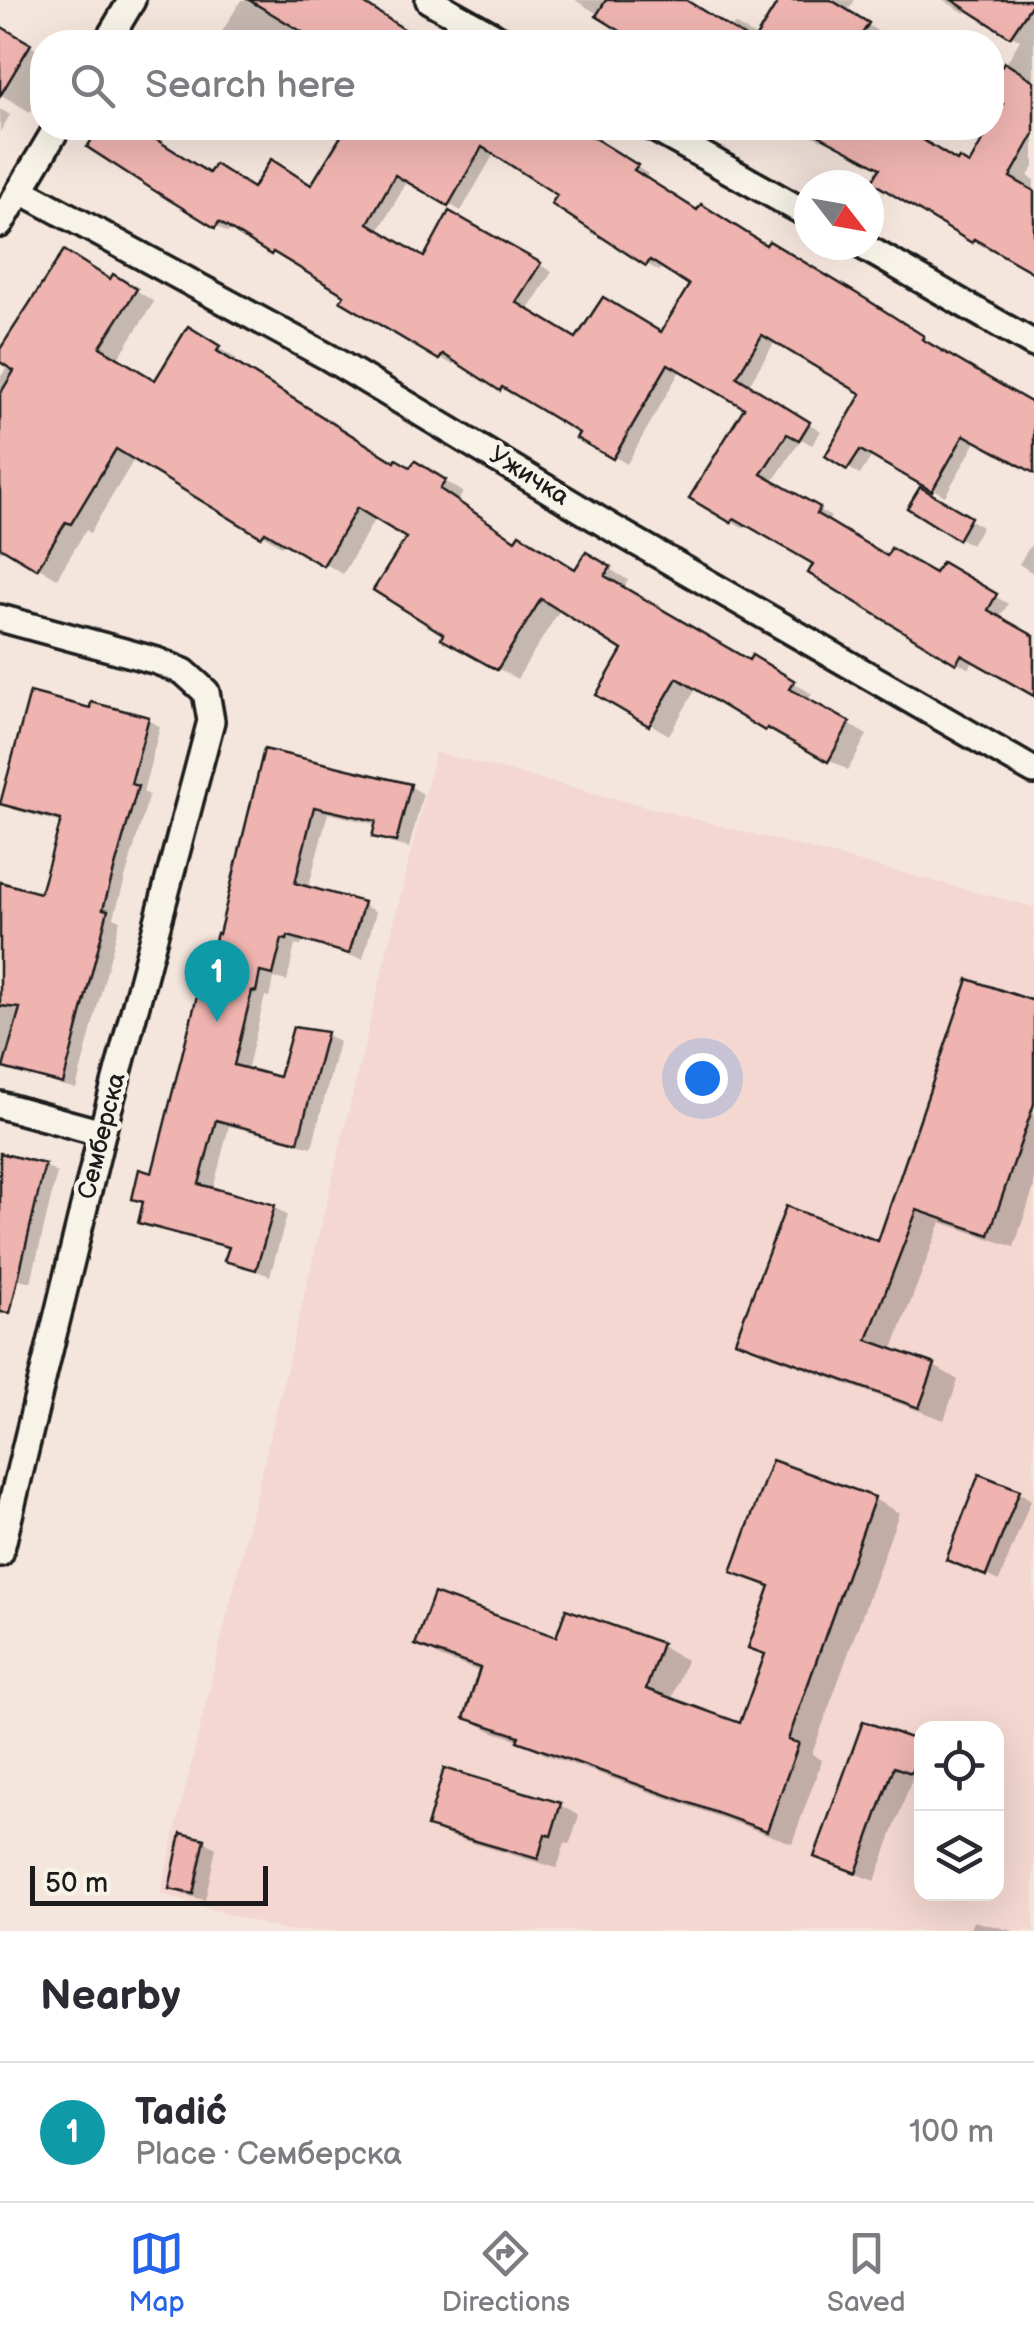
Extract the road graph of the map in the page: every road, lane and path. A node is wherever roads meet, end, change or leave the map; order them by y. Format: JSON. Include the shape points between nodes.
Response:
{"nodes":[{"id":1,"x":132,"y":0,"type":"edge"},
{"id":2,"x":430,"y":0,"type":"edge"},
{"id":3,"x":114,"y":30,"type":"edge"},
{"id":4,"x":483,"y":30,"type":"edge"},
{"id":5,"x":50,"y":140,"type":"edge"},
{"id":6,"x":675,"y":140,"type":"edge"},
{"id":7,"x":20,"y":190,"type":"junction"},
{"id":8,"x":794,"y":207,"type":"edge"},
{"id":9,"x":0,"y":224,"type":"edge"},
{"id":10,"x":884,"y":258,"type":"edge"},
{"id":11,"x":1034,"y":344,"type":"edge"},
{"id":12,"x":0,"y":618,"type":"edge"},
{"id":13,"x":1034,"y":771,"type":"edge"},
{"id":14,"x":0,"y":1104,"type":"edge"},
{"id":15,"x":102,"y":1133,"type":"junction"},
{"id":16,"x":0,"y":1553,"type":"edge"}],
"edges":[{"from":1,"to":3,"type":"street"},
{"from":2,"to":4,"type":"street"},
{"from":5,"to":7,"type":"street"},
{"from":6,"to":8,"type":"street"},
{"from":7,"to":9,"type":"street"},
{"from":7,"to":13,"type":"street","name":"Ужичка","via":[[328,357]]},
{"from":10,"to":11,"type":"street"},
{"from":12,"to":15,"type":"street","name":"Семберска","via":[[157,661],[184,672],[206,692],[211,721]]},
{"from":14,"to":15,"type":"street"},
{"from":15,"to":16,"type":"street","name":"Семберска"}]}
